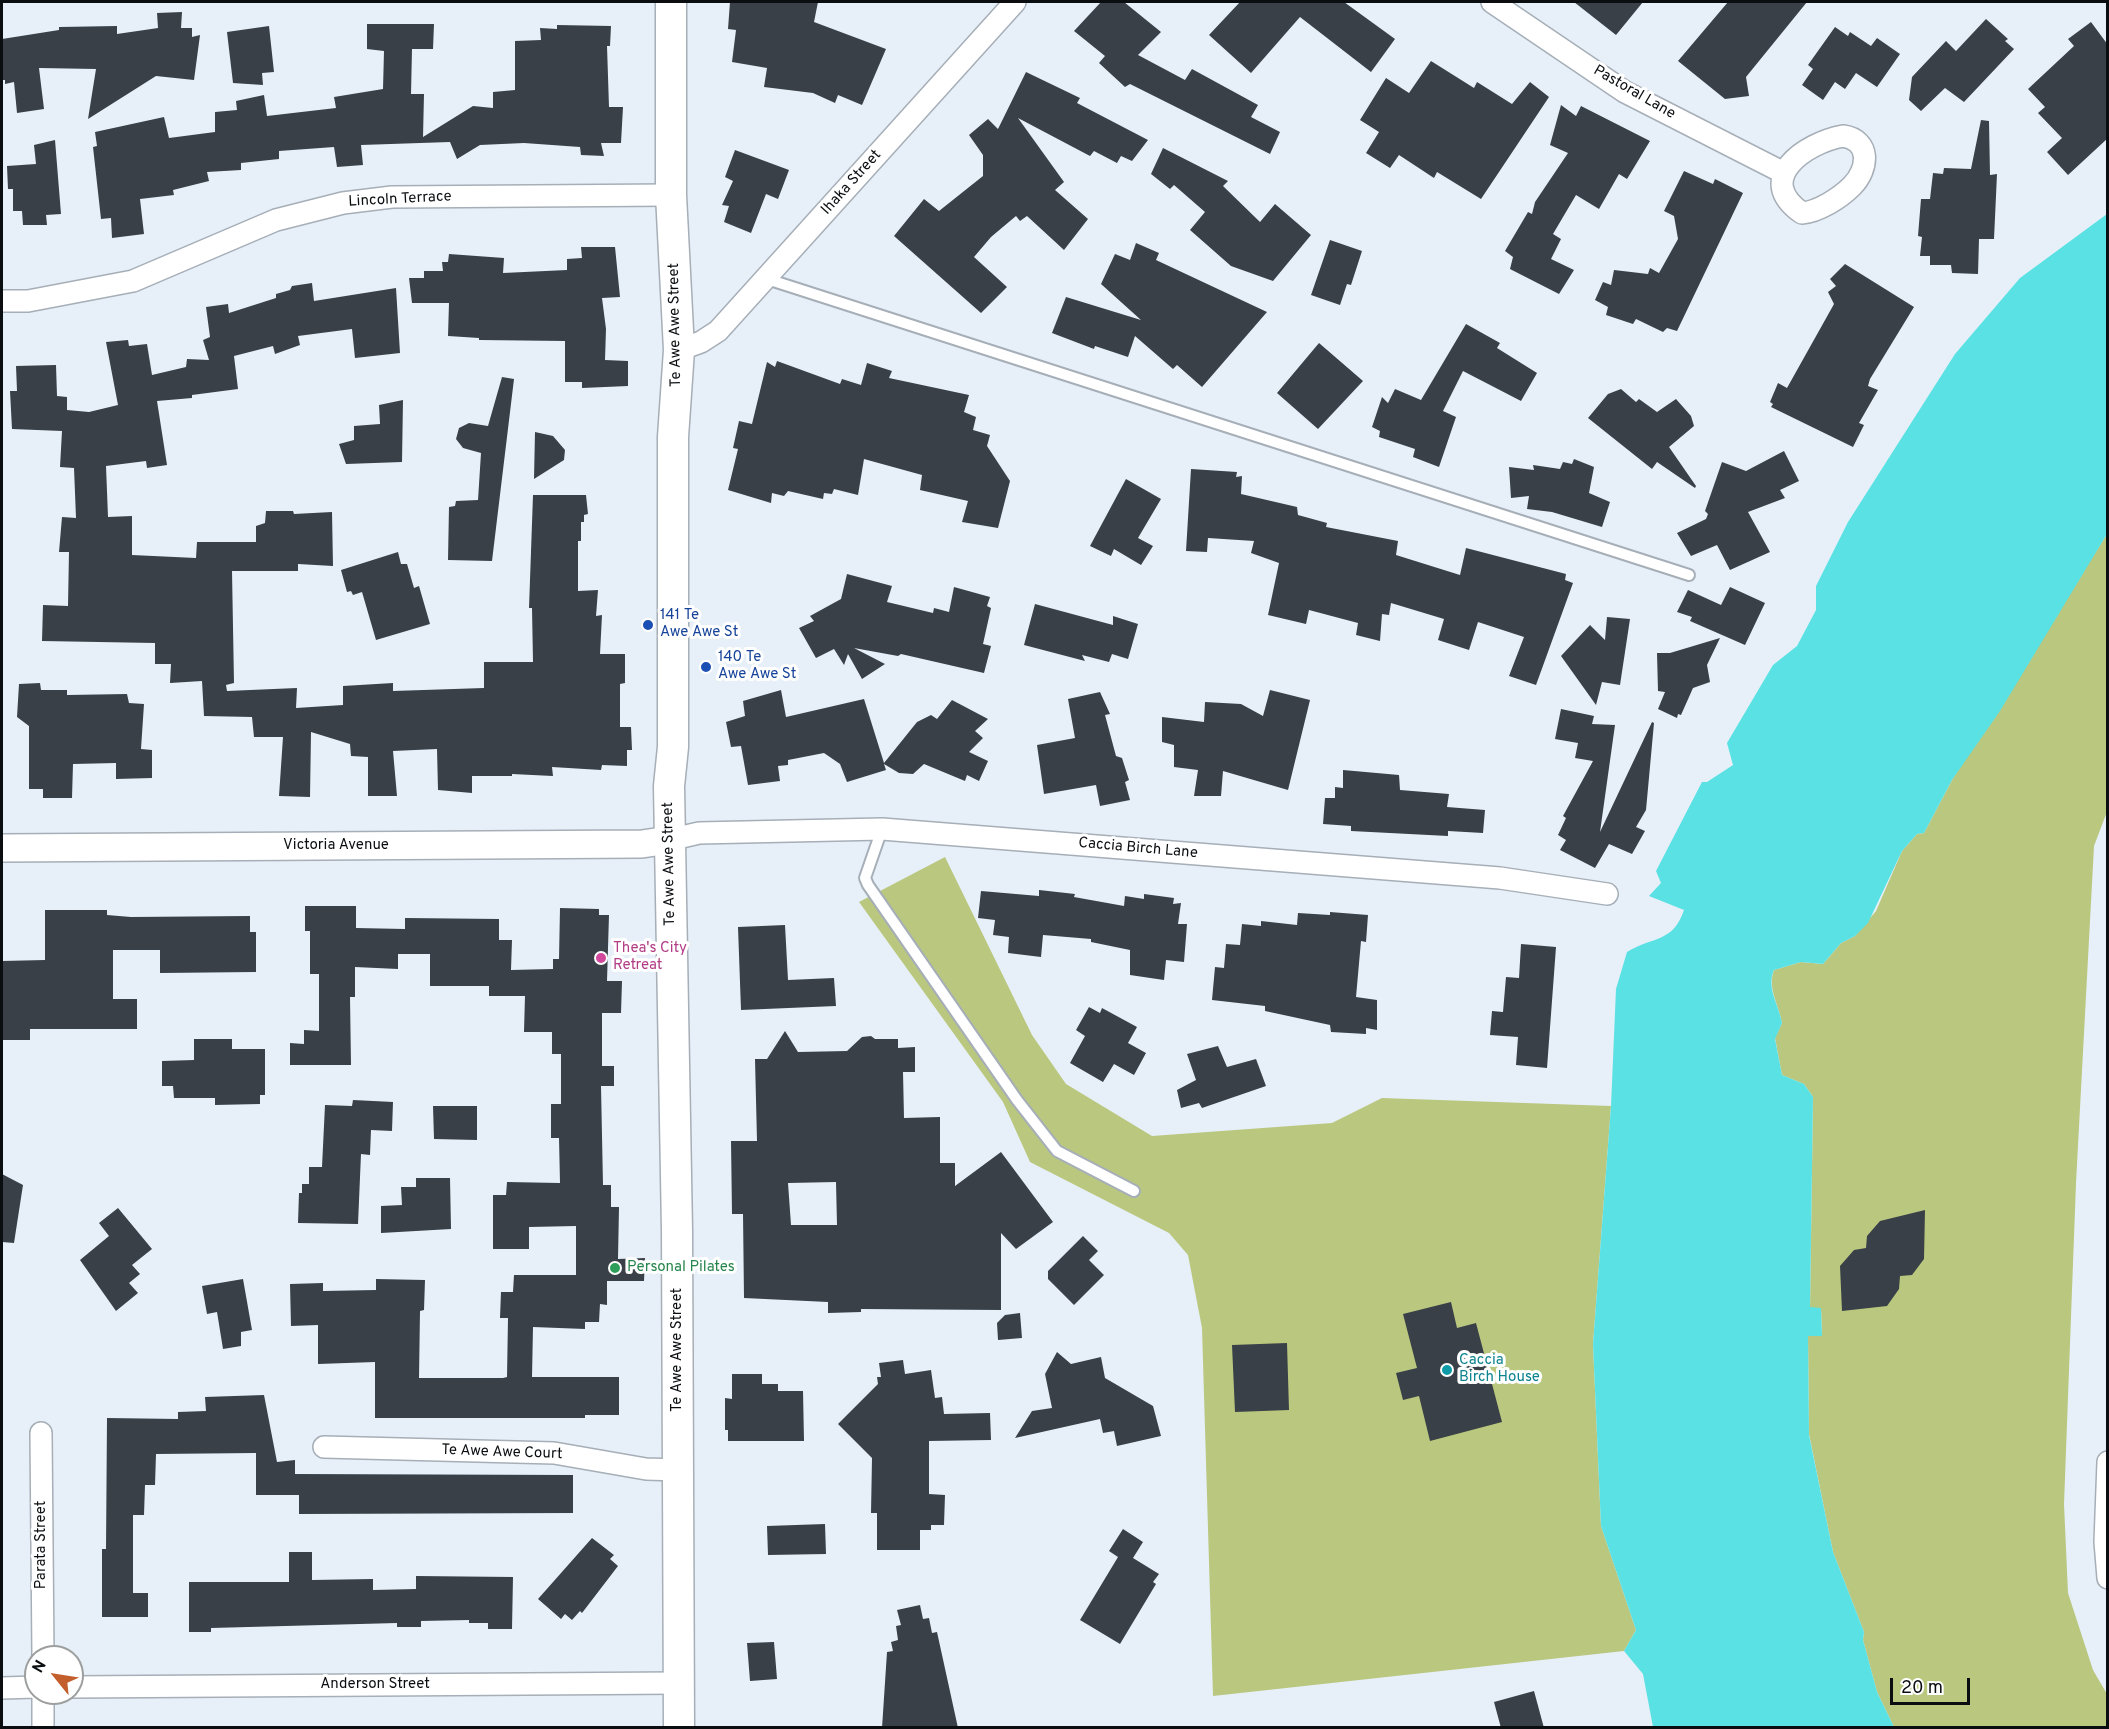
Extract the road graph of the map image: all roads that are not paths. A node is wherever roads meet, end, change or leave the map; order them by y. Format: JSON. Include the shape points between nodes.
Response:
{"nodes":[{"id":1,"x":670,"y":2,"type":"edge"},
{"id":2,"x":1014,"y":2,"type":"edge"},
{"id":3,"x":1492,"y":2,"type":"edge"},
{"id":4,"x":1784,"y":173,"type":"dead end"},
{"id":5,"x":671,"y":195,"type":"junction"},
{"id":6,"x":767,"y":279,"type":"junction"},
{"id":7,"x":2,"y":301,"type":"edge"},
{"id":8,"x":679,"y":350,"type":"junction"},
{"id":9,"x":1689,"y":575,"type":"dead end"},
{"id":10,"x":882,"y":829,"type":"junction"},
{"id":11,"x":669,"y":840,"type":"junction"},
{"id":12,"x":2,"y":848,"type":"edge"},
{"id":13,"x":1607,"y":894,"type":"dead end"},
{"id":14,"x":1134,"y":1191,"type":"dead end"},
{"id":15,"x":41,"y":1433,"type":"dead end"},
{"id":16,"x":324,"y":1447,"type":"dead end"},
{"id":17,"x":2108,"y":1462,"type":"edge"},
{"id":18,"x":678,"y":1470,"type":"junction"},
{"id":19,"x":2108,"y":1578,"type":"edge"},
{"id":20,"x":43,"y":1645,"type":"edge"},
{"id":21,"x":679,"y":1683,"type":"junction"},
{"id":22,"x":24,"y":1687,"type":"edge"},
{"id":23,"x":84,"y":1687,"type":"edge"},
{"id":24,"x":2,"y":1688,"type":"edge"},
{"id":25,"x":43,"y":1705,"type":"edge"},
{"id":26,"x":43,"y":1728,"type":"edge"},
{"id":27,"x":679,"y":1728,"type":"edge"}],
"edges":[{"from":1,"to":5,"type":"main road","name":"Te Awe Awe Street"},
{"from":2,"to":6,"type":"street","name":"Ihaka Street"},
{"from":3,"to":4,"type":"street","name":"Pastoral Lane","via":[[1625,92]]},
{"from":5,"to":7,"type":"street","name":"Lincoln Terrace","via":[[392,197],[343,202],[276,220],[134,280],[28,301]]},
{"from":5,"to":8,"type":"main road","name":"Te Awe Awe Street"},
{"from":6,"to":8,"type":"street","name":"Ihaka Street","via":[[718,331]]},
{"from":6,"to":9,"type":"lane"},
{"from":8,"to":11,"type":"main road","name":"Te Awe Awe Street","via":[[673,437],[673,747]]},
{"from":10,"to":11,"type":"street","name":"Caccia Birch Lane","via":[[699,832]]},
{"from":10,"to":13,"type":"street","name":"Caccia Birch Lane","via":[[1500,878]]},
{"from":10,"to":14,"type":"lane","via":[[865,878],[868,885],[1017,1100],[1057,1151]]},
{"from":11,"to":12,"type":"street","name":"Victoria Avenue","via":[[642,844]]},
{"from":11,"to":18,"type":"main road","name":"Te Awe Awe Street"},
{"from":15,"to":20,"type":"street","name":"Parata Street"},
{"from":16,"to":18,"type":"street","name":"Te Awe Awe Court","via":[[554,1453],[646,1469]]},
{"from":17,"to":19,"type":"street"},
{"from":18,"to":21,"type":"main road","name":"Te Awe Awe Street"},
{"from":21,"to":23,"type":"street","name":"Anderson Street"},
{"from":21,"to":27,"type":"main road","name":"Te Awe Awe Street"},
{"from":22,"to":24,"type":"street"},
{"from":25,"to":26,"type":"street"}]}
